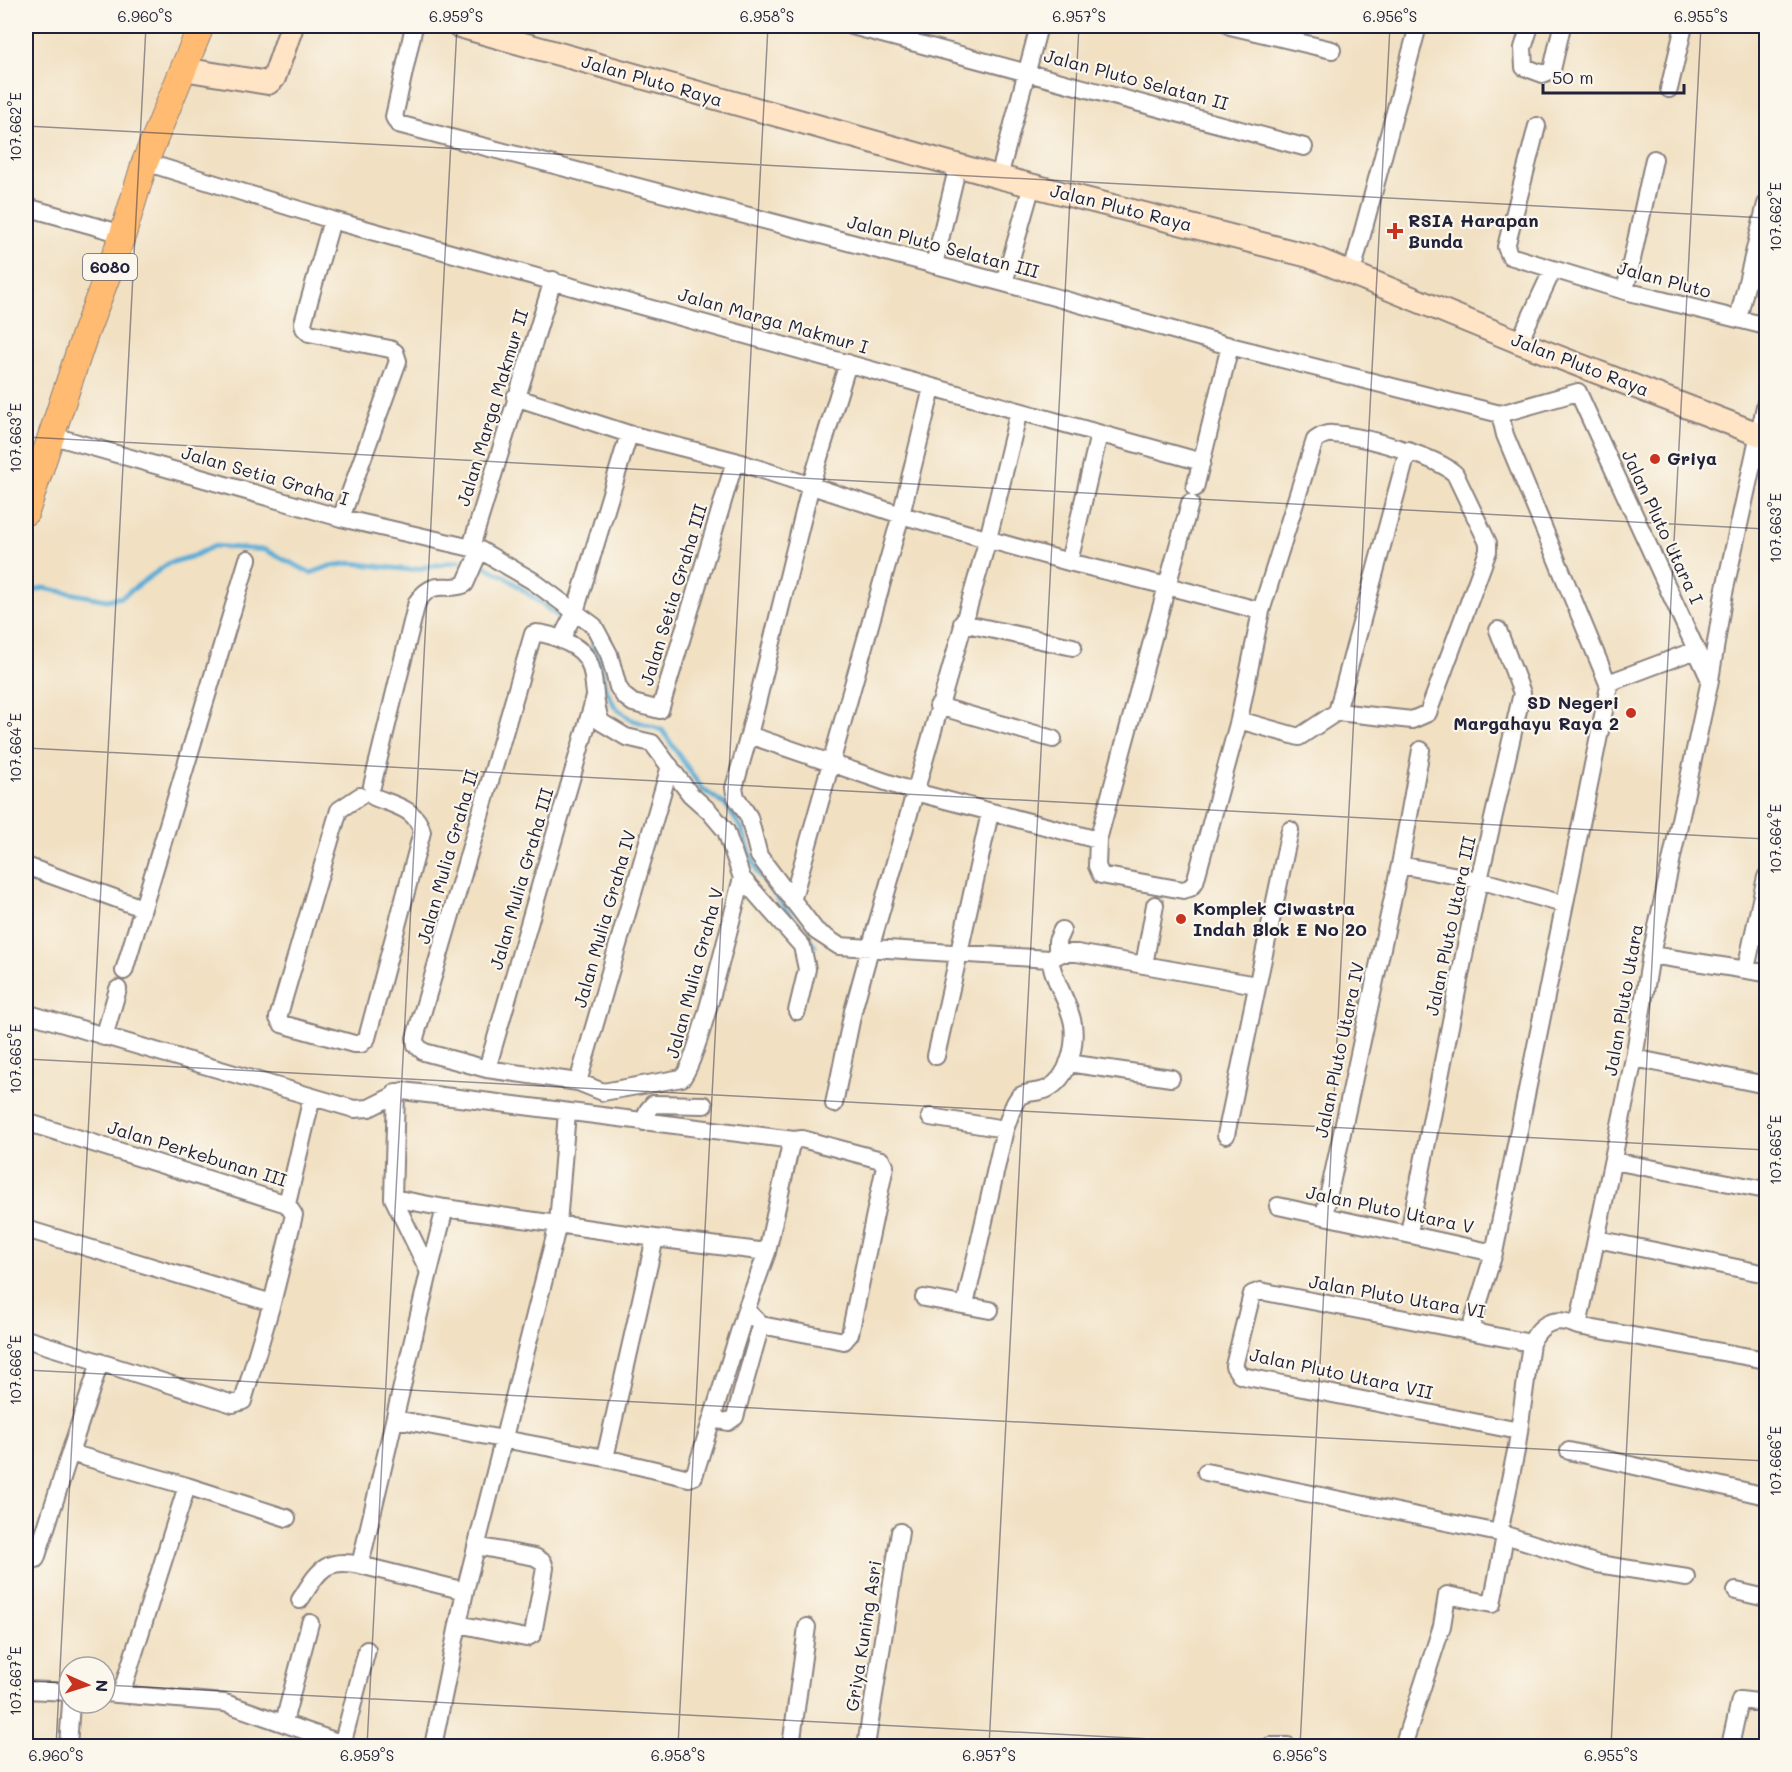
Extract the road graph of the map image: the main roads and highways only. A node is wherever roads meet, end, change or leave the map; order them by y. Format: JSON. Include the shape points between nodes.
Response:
{"nodes":[{"id":1,"x":201,"y":26,"type":"edge"},
{"id":2,"x":26,"y":512,"type":"edge"}],
"edges":[{"from":1,"to":2,"type":"main road","number":"6080","via":[[145,162]]}]}
